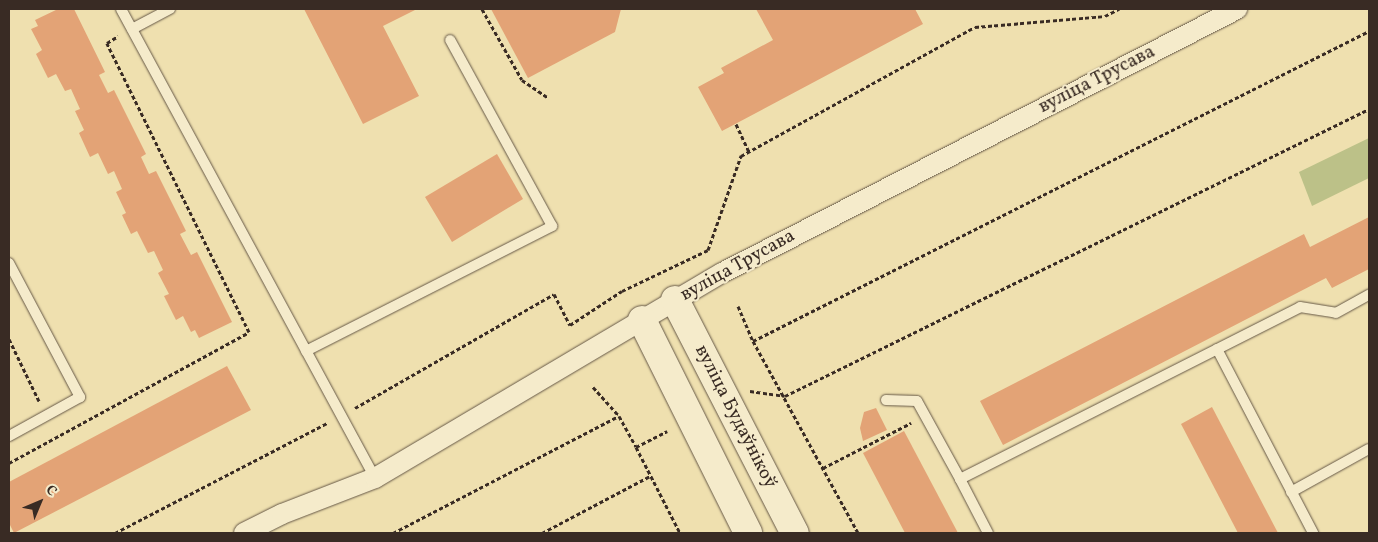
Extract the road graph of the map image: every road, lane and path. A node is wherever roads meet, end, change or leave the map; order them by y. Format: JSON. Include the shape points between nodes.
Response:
{"nodes":[{"id":1,"x":121,"y":9,"type":"edge"},
{"id":2,"x":170,"y":9,"type":"edge"},
{"id":3,"x":482,"y":9,"type":"edge"},
{"id":4,"x":1119,"y":9,"type":"edge"},
{"id":5,"x":1238,"y":9,"type":"edge"},
{"id":6,"x":132,"y":29,"type":"junction"},
{"id":7,"x":1369,"y":31,"type":"edge"},
{"id":8,"x":450,"y":40,"type":"dead end"},
{"id":9,"x":549,"y":98,"type":"dead end"},
{"id":10,"x":1369,"y":109,"type":"edge"},
{"id":11,"x":736,"y":124,"type":"dead end"},
{"id":12,"x":749,"y":152,"type":"junction"},
{"id":13,"x":9,"y":263,"type":"edge"},
{"id":14,"x":554,"y":294,"type":"dead end"},
{"id":15,"x":1369,"y":295,"type":"edge"},
{"id":16,"x":675,"y":300,"type":"junction"},
{"id":17,"x":738,"y":306,"type":"dead end"},
{"id":18,"x":642,"y":320,"type":"junction"},
{"id":19,"x":9,"y":339,"type":"edge"},
{"id":20,"x":753,"y":341,"type":"junction"},
{"id":21,"x":1217,"y":350,"type":"junction"},
{"id":22,"x":306,"y":351,"type":"junction"},
{"id":23,"x":592,"y":387,"type":"dead end"},
{"id":24,"x":747,"y":391,"type":"dead end"},
{"id":25,"x":785,"y":396,"type":"junction"},
{"id":26,"x":886,"y":400,"type":"dead end"},
{"id":27,"x":46,"y":416,"type":"junction"},
{"id":28,"x":619,"y":416,"type":"junction"},
{"id":29,"x":917,"y":430,"type":"dead end"},
{"id":30,"x":667,"y":431,"type":"dead end"},
{"id":31,"x":9,"y":436,"type":"edge"},
{"id":32,"x":636,"y":447,"type":"junction"},
{"id":33,"x":1369,"y":449,"type":"edge"},
{"id":34,"x":9,"y":463,"type":"edge"},
{"id":35,"x":823,"y":468,"type":"junction"},
{"id":36,"x":650,"y":476,"type":"junction"},
{"id":37,"x":375,"y":478,"type":"junction"},
{"id":38,"x":960,"y":479,"type":"junction"},
{"id":39,"x":1291,"y":492,"type":"junction"},
{"id":40,"x":244,"y":533,"type":"edge"},
{"id":41,"x":393,"y":533,"type":"edge"},
{"id":42,"x":542,"y":533,"type":"edge"},
{"id":43,"x":680,"y":533,"type":"edge"},
{"id":44,"x":748,"y":533,"type":"edge"},
{"id":45,"x":795,"y":533,"type":"edge"},
{"id":46,"x":858,"y":533,"type":"edge"},
{"id":47,"x":988,"y":533,"type":"edge"},
{"id":48,"x":1313,"y":533,"type":"edge"}],
"edges":[{"from":1,"to":6,"type":"lane"},
{"from":2,"to":6,"type":"lane"},
{"from":3,"to":9,"type":"path","via":[[522,80]]},
{"from":4,"to":12,"type":"path","via":[[1105,16],[975,27]]},
{"from":5,"to":16,"type":"street","name":"вуліца Трусава","via":[[731,268]]},
{"from":6,"to":22,"type":"lane"},
{"from":6,"to":34,"type":"path","via":[[107,42],[249,332]]},
{"from":7,"to":20,"type":"path"},
{"from":8,"to":22,"type":"lane","via":[[552,226]]},
{"from":10,"to":25,"type":"path"},
{"from":11,"to":12,"type":"path"},
{"from":12,"to":14,"type":"path","via":[[741,156],[708,250],[622,291],[570,325]]},
{"from":13,"to":27,"type":"lane","via":[[80,397]]},
{"from":15,"to":21,"type":"lane","via":[[1336,312],[1300,307]]},
{"from":16,"to":18,"type":"street","name":"вуліца Трусава"},
{"from":16,"to":45,"type":"street","name":"вуліца Будаўнікоў"},
{"from":17,"to":20,"type":"path"},
{"from":18,"to":37,"type":"street","name":"вуліца Трусава"},
{"from":18,"to":44,"type":"street"},
{"from":19,"to":27,"type":"path"},
{"from":20,"to":25,"type":"path"},
{"from":21,"to":38,"type":"lane"},
{"from":21,"to":39,"type":"lane"},
{"from":22,"to":37,"type":"lane"},
{"from":23,"to":28,"type":"path"},
{"from":24,"to":25,"type":"path"},
{"from":25,"to":35,"type":"path"},
{"from":26,"to":38,"type":"lane","via":[[917,401]]},
{"from":27,"to":31,"type":"lane"},
{"from":28,"to":32,"type":"path"},
{"from":28,"to":41,"type":"path"},
{"from":29,"to":35,"type":"path","via":[[913,422]]},
{"from":30,"to":32,"type":"path"},
{"from":32,"to":36,"type":"path"},
{"from":33,"to":39,"type":"lane"},
{"from":35,"to":46,"type":"path"},
{"from":36,"to":42,"type":"path"},
{"from":36,"to":43,"type":"path"},
{"from":37,"to":40,"type":"street","name":"вуліца Трусава","via":[[282,514]]},
{"from":38,"to":47,"type":"lane"},
{"from":39,"to":48,"type":"lane"}]}
